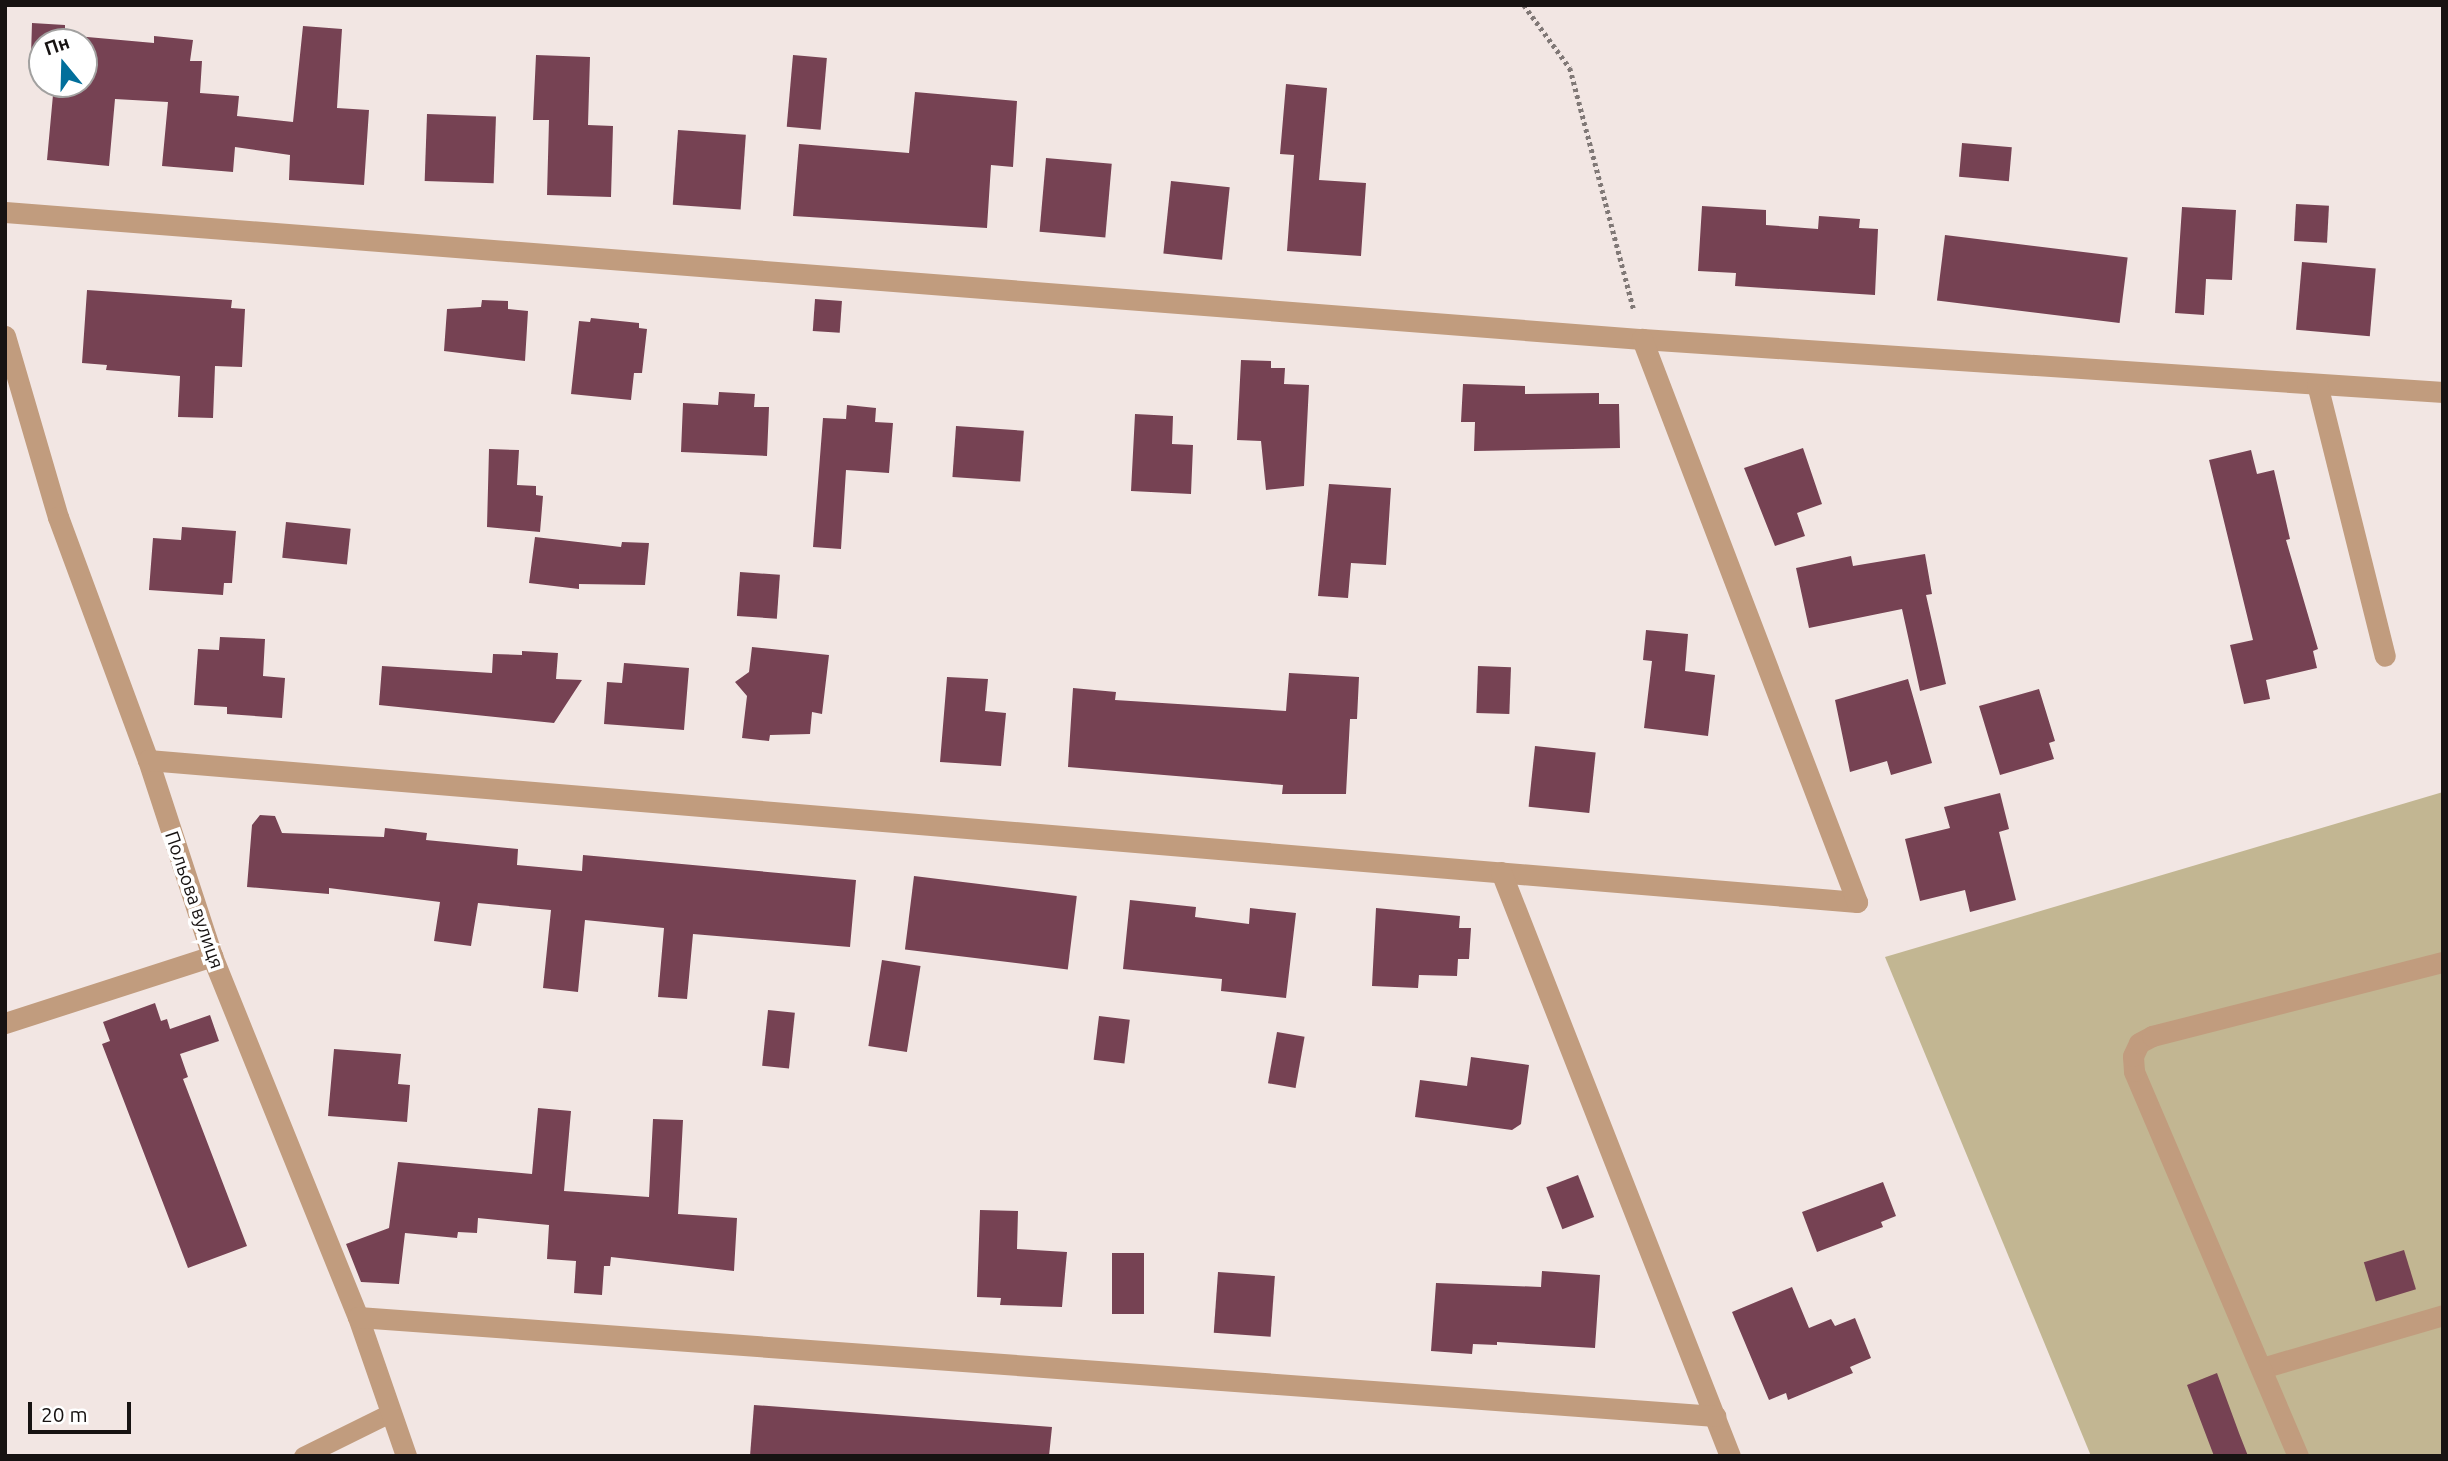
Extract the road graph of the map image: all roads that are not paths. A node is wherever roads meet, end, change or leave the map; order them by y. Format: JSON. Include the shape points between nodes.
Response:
{"nodes":[{"id":1,"x":5,"y":212,"type":"edge"},
{"id":2,"x":5,"y":336,"type":"edge"},
{"id":3,"x":1642,"y":339,"type":"junction"},
{"id":4,"x":2317,"y":384,"type":"junction"},
{"id":5,"x":2443,"y":392,"type":"edge"},
{"id":6,"x":2385,"y":656,"type":"dead end"},
{"id":7,"x":148,"y":760,"type":"junction"},
{"id":8,"x":1502,"y":872,"type":"junction"},
{"id":9,"x":212,"y":956,"type":"junction"},
{"id":10,"x":2443,"y":962,"type":"edge"},
{"id":11,"x":5,"y":1023,"type":"edge"},
{"id":12,"x":2443,"y":1315,"type":"edge"},
{"id":13,"x":358,"y":1317,"type":"junction"},
{"id":14,"x":2262,"y":1368,"type":"junction"},
{"id":15,"x":390,"y":1413,"type":"junction"},
{"id":16,"x":1714,"y":1416,"type":"junction"},
{"id":17,"x":303,"y":1456,"type":"edge"},
{"id":18,"x":406,"y":1456,"type":"edge"},
{"id":19,"x":1730,"y":1456,"type":"edge"},
{"id":20,"x":2298,"y":1456,"type":"edge"}],
"edges":[{"from":1,"to":3,"type":"street"},
{"from":2,"to":7,"type":"street","name":"Польова вулиця","via":[[58,517]]},
{"from":3,"to":4,"type":"street"},
{"from":3,"to":8,"type":"street","via":[[1857,902]]},
{"from":4,"to":5,"type":"street"},
{"from":4,"to":6,"type":"street"},
{"from":7,"to":8,"type":"street"},
{"from":7,"to":9,"type":"street","name":"Польова вулиця"},
{"from":8,"to":16,"type":"street"},
{"from":9,"to":11,"type":"street"},
{"from":9,"to":13,"type":"street","name":"Польова вулиця"},
{"from":10,"to":14,"type":"street","via":[[2152,1036],[2139,1043],[2133,1056],[2134,1071]]},
{"from":12,"to":14,"type":"street"},
{"from":13,"to":15,"type":"street","name":"Польова вулиця"},
{"from":13,"to":16,"type":"street"},
{"from":14,"to":20,"type":"street"},
{"from":15,"to":17,"type":"lane"},
{"from":15,"to":18,"type":"street","name":"Польова вулиця"},
{"from":16,"to":19,"type":"street"}]}
